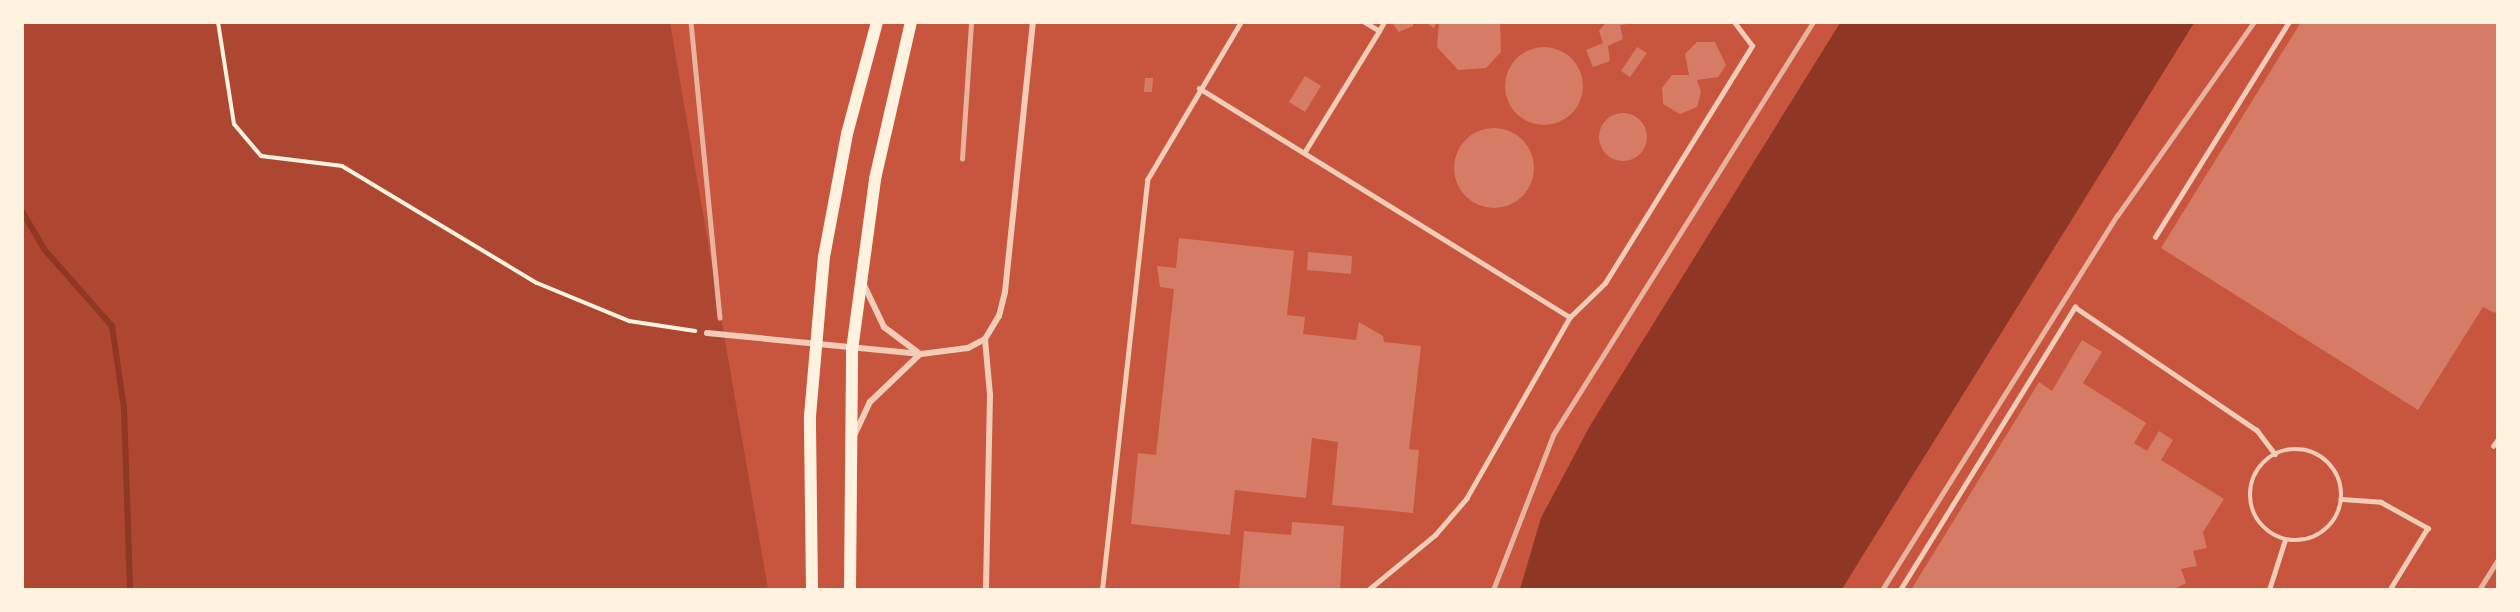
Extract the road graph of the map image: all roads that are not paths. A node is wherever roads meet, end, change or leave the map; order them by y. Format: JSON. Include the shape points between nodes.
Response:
{"nodes":[{"id":1,"x":877,"y":22,"type":"edge"},
{"id":2,"x":911,"y":22,"type":"edge"},
{"id":3,"x":1033,"y":22,"type":"edge"},
{"id":4,"x":1240,"y":22,"type":"edge"},
{"id":5,"x":1364,"y":22,"type":"edge"},
{"id":6,"x":1384,"y":22,"type":"edge"},
{"id":7,"x":1734,"y":22,"type":"edge"},
{"id":8,"x":2289,"y":22,"type":"edge"},
{"id":9,"x":1378,"y":31,"type":"junction"},
{"id":10,"x":1199,"y":88,"type":"junction"},
{"id":11,"x":1304,"y":153,"type":"junction"},
{"id":12,"x":2155,"y":237,"type":"dead end"},
{"id":13,"x":861,"y":277,"type":"junction"},
{"id":14,"x":1570,"y":317,"type":"junction"},
{"id":15,"x":707,"y":333,"type":"road end"},
{"id":16,"x":985,"y":339,"type":"junction"},
{"id":17,"x":815,"y":346,"type":"junction"},
{"id":18,"x":852,"y":350,"type":"junction"},
{"id":19,"x":921,"y":354,"type":"junction"},
{"id":20,"x":2498,"y":439,"type":"edge"},
{"id":21,"x":2493,"y":446,"type":"dead end"},
{"id":22,"x":848,"y":447,"type":"junction"},
{"id":23,"x":2275,"y":454,"type":"junction"},
{"id":24,"x":2342,"y":499,"type":"junction"},
{"id":25,"x":2285,"y":540,"type":"junction"},
{"id":26,"x":812,"y":590,"type":"edge"},
{"id":27,"x":850,"y":590,"type":"edge"},
{"id":28,"x":986,"y":590,"type":"edge"},
{"id":29,"x":1102,"y":590,"type":"edge"},
{"id":30,"x":1368,"y":590,"type":"edge"},
{"id":31,"x":1900,"y":590,"type":"edge"},
{"id":32,"x":2269,"y":590,"type":"edge"},
{"id":33,"x":2390,"y":590,"type":"edge"}],
"edges":[{"from":1,"to":17,"type":"main road","via":[[833,195]]},
{"from":2,"to":13,"type":"main road","via":[[875,179]]},
{"from":3,"to":16,"type":"street","via":[[1005,292],[999,316]]},
{"from":4,"to":10,"type":"lane"},
{"from":5,"to":9,"type":"lane"},
{"from":6,"to":9,"type":"lane"},
{"from":7,"to":14,"type":"lane","via":[[1752,46],[1605,283]]},
{"from":8,"to":12,"type":"lane"},
{"from":9,"to":11,"type":"lane"},
{"from":10,"to":11,"type":"lane"},
{"from":10,"to":29,"type":"lane","via":[[1147,180]]},
{"from":11,"to":14,"type":"lane"},
{"from":13,"to":18,"type":"main road"},
{"from":13,"to":19,"type":"street","via":[[884,327]]},
{"from":14,"to":30,"type":"lane","via":[[1466,499],[1435,535]]},
{"from":15,"to":17,"type":"street"},
{"from":16,"to":19,"type":"street","via":[[949,353]]},
{"from":16,"to":28,"type":"street","via":[[990,395]]},
{"from":17,"to":18,"type":"street"},
{"from":17,"to":26,"type":"main road","via":[[808,487]]},
{"from":18,"to":19,"type":"street"},
{"from":18,"to":22,"type":"main road"},
{"from":19,"to":22,"type":"street","via":[[870,402]]},
{"from":20,"to":21,"type":"lane"},
{"from":22,"to":27,"type":"main road"},
{"from":23,"to":24,"type":"lane","via":[[2302,449],[2327,461]]},
{"from":23,"to":25,"type":"lane","via":[[2254,477],[2250,492],[2259,522]]},
{"from":23,"to":31,"type":"lane","via":[[2257,430],[2074,307]]},
{"from":24,"to":25,"type":"lane","via":[[2338,514],[2323,532],[2301,541]]},
{"from":24,"to":33,"type":"lane","via":[[2380,502],[2428,528]]},
{"from":25,"to":32,"type":"lane"}]}
